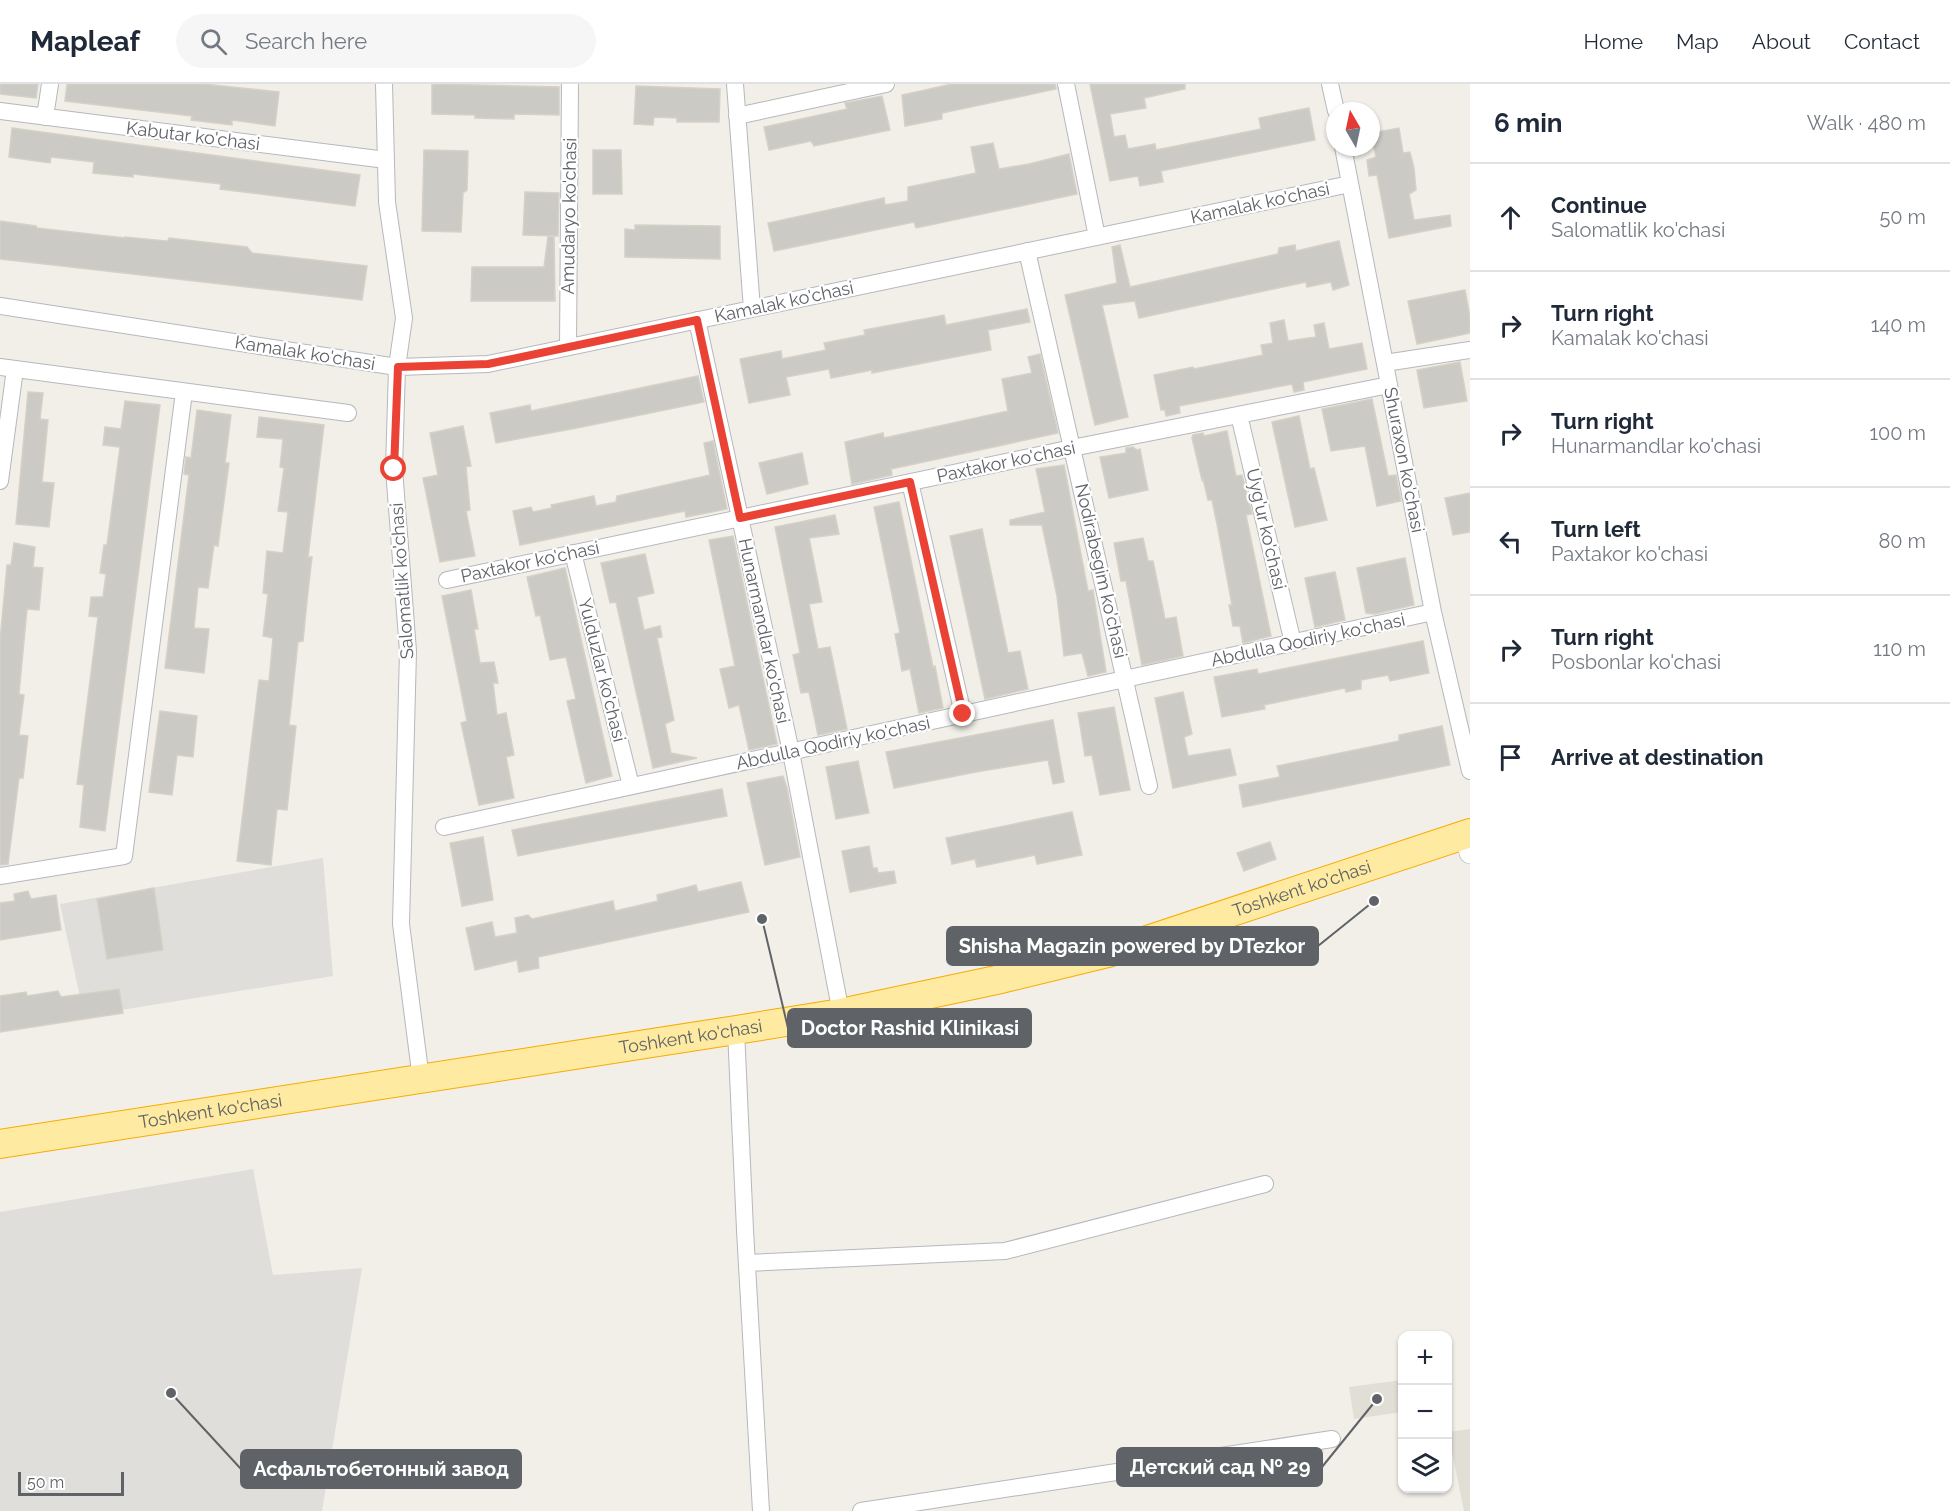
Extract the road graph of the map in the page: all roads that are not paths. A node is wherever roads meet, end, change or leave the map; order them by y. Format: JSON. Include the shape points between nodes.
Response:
{"nodes":[{"id":1,"x":50,"y":84,"type":"edge"},
{"id":2,"x":384,"y":84,"type":"edge"},
{"id":3,"x":570,"y":84,"type":"edge"},
{"id":4,"x":735,"y":84,"type":"edge"},
{"id":5,"x":886,"y":84,"type":"edge"},
{"id":6,"x":1066,"y":84,"type":"edge"},
{"id":7,"x":1330,"y":84,"type":"edge"},
{"id":8,"x":1334,"y":102,"type":"edge"},
{"id":9,"x":0,"y":111,"type":"edge"},
{"id":10,"x":737,"y":116,"type":"junction"},
{"id":11,"x":45,"y":117,"type":"junction"},
{"id":12,"x":1345,"y":156,"type":"edge"},
{"id":13,"x":386,"y":160,"type":"junction"},
{"id":14,"x":1350,"y":184,"type":"junction"},
{"id":15,"x":1096,"y":237,"type":"junction"},
{"id":16,"x":1027,"y":251,"type":"junction"},
{"id":17,"x":0,"y":306,"type":"edge"},
{"id":18,"x":752,"y":309,"type":"junction"},
{"id":19,"x":697,"y":320,"type":"junction"},
{"id":20,"x":568,"y":347,"type":"junction"},
{"id":21,"x":1470,"y":350,"type":"edge"},
{"id":22,"x":1385,"y":363,"type":"junction"},
{"id":23,"x":398,"y":367,"type":"junction"},
{"id":24,"x":8,"y":368,"type":"edge"},
{"id":25,"x":1389,"y":385,"type":"junction"},
{"id":26,"x":184,"y":392,"type":"junction"},
{"id":27,"x":348,"y":413,"type":"dead end"},
{"id":28,"x":1239,"y":415,"type":"junction"},
{"id":29,"x":1072,"y":448,"type":"junction"},
{"id":30,"x":0,"y":481,"type":"edge"},
{"id":31,"x":910,"y":482,"type":"junction"},
{"id":32,"x":740,"y":518,"type":"junction"},
{"id":33,"x":573,"y":553,"type":"junction"},
{"id":34,"x":447,"y":580,"type":"dead end"},
{"id":35,"x":1433,"y":612,"type":"junction"},
{"id":36,"x":1293,"y":643,"type":"junction"},
{"id":37,"x":1126,"y":679,"type":"junction"},
{"id":38,"x":963,"y":714,"type":"junction"},
{"id":39,"x":791,"y":752,"type":"junction"},
{"id":40,"x":1470,"y":771,"type":"edge"},
{"id":41,"x":631,"y":786,"type":"junction"},
{"id":42,"x":1149,"y":786,"type":"dead end"},
{"id":43,"x":444,"y":827,"type":"dead end"},
{"id":44,"x":1469,"y":840,"type":"edge"},
{"id":45,"x":0,"y":876,"type":"edge"},
{"id":46,"x":841,"y":1012,"type":"junction"},
{"id":47,"x":736,"y":1030,"type":"junction"},
{"id":48,"x":421,"y":1079,"type":"junction"},
{"id":49,"x":0,"y":1144,"type":"edge"},
{"id":50,"x":1265,"y":1184,"type":"dead end"},
{"id":51,"x":747,"y":1263,"type":"junction"},
{"id":52,"x":1332,"y":1439,"type":"dead end"},
{"id":53,"x":761,"y":1511,"type":"edge"},
{"id":54,"x":861,"y":1511,"type":"edge"}],
"edges":[{"from":1,"to":11,"type":"street"},
{"from":2,"to":13,"type":"street","name":"Salomatlik ko'chasi"},
{"from":3,"to":20,"type":"street","name":"Amudaryo ko'chasi"},
{"from":4,"to":10,"type":"street"},
{"from":5,"to":10,"type":"street"},
{"from":6,"to":15,"type":"street"},
{"from":7,"to":8,"type":"street"},
{"from":9,"to":11,"type":"street","name":"Kabutar ko'chasi"},
{"from":10,"to":18,"type":"street"},
{"from":11,"to":13,"type":"street","name":"Kabutar ko'chasi"},
{"from":12,"to":14,"type":"street","name":"Shuraxon ko'chasi"},
{"from":13,"to":23,"type":"street","name":"Salomatlik ko'chasi","via":[[387,202],[404,318]]},
{"from":14,"to":15,"type":"street","name":"Kamalak ko'chasi"},
{"from":14,"to":22,"type":"street","name":"Shuraxon ko'chasi"},
{"from":15,"to":16,"type":"street","name":"Kamalak ko'chasi"},
{"from":16,"to":18,"type":"street","name":"Kamalak ko'chasi"},
{"from":16,"to":29,"type":"street","name":"Nodirabegim ko'chasi"},
{"from":17,"to":23,"type":"street","name":"Kamalak ko'chasi"},
{"from":18,"to":19,"type":"street","name":"Kamalak ko'chasi"},
{"from":19,"to":20,"type":"street","name":"Kamalak ko'chasi"},
{"from":19,"to":32,"type":"street","name":"Hunarmandlar ko'chasi"},
{"from":20,"to":23,"type":"street","name":"Kamalak ko'chasi","via":[[488,364]]},
{"from":21,"to":22,"type":"street"},
{"from":22,"to":25,"type":"street","name":"Shuraxon ko'chasi"},
{"from":23,"to":48,"type":"street","name":"Salomatlik ko'chasi","via":[[394,469],[408,651],[401,924]]},
{"from":24,"to":26,"type":"street"},
{"from":24,"to":30,"type":"street"},
{"from":25,"to":28,"type":"street","name":"Paxtakor ko'chasi"},
{"from":25,"to":35,"type":"street","name":"Shuraxon ko'chasi"},
{"from":26,"to":27,"type":"street"},
{"from":26,"to":45,"type":"street","via":[[124,856]]},
{"from":28,"to":29,"type":"street","name":"Paxtakor ko'chasi"},
{"from":28,"to":36,"type":"street","name":"Uyg'ur ko'chasi"},
{"from":29,"to":31,"type":"street","name":"Paxtakor ko'chasi"},
{"from":29,"to":37,"type":"street","name":"Nodirabegim ko'chasi"},
{"from":31,"to":32,"type":"street","name":"Paxtakor ko'chasi"},
{"from":31,"to":38,"type":"street"},
{"from":32,"to":33,"type":"street","name":"Paxtakor ko'chasi"},
{"from":32,"to":39,"type":"street","name":"Hunarmandlar ko'chasi"},
{"from":33,"to":34,"type":"street","name":"Paxtakor ko'chasi"},
{"from":33,"to":41,"type":"street","name":"Yulduzlar ko'chasi"},
{"from":35,"to":36,"type":"street","name":"Abdulla Qodiriy ko'chasi"},
{"from":35,"to":40,"type":"street","name":"Shuraxon ko'chasi"},
{"from":36,"to":37,"type":"street","name":"Abdulla Qodiriy ko'chasi"},
{"from":37,"to":38,"type":"street","name":"Abdulla Qodiriy ko'chasi"},
{"from":37,"to":42,"type":"street","name":"Nodirabegim ko'chasi"},
{"from":38,"to":39,"type":"street","name":"Abdulla Qodiriy ko'chasi"},
{"from":39,"to":41,"type":"street","name":"Abdulla Qodiriy ko'chasi"},
{"from":39,"to":46,"type":"street","name":"Hunarmandlar ko'chasi"},
{"from":41,"to":43,"type":"street","name":"Abdulla Qodiriy ko'chasi"},
{"from":44,"to":46,"type":"highway","name":"Toshkent ko'chasi","via":[[1108,953]]},
{"from":46,"to":47,"type":"highway","name":"Toshkent ko'chasi"},
{"from":47,"to":48,"type":"highway","name":"Toshkent ko'chasi"},
{"from":47,"to":51,"type":"street"},
{"from":48,"to":49,"type":"highway","name":"Toshkent ko'chasi"},
{"from":50,"to":51,"type":"street","via":[[1005,1251]]},
{"from":51,"to":53,"type":"street"},
{"from":52,"to":54,"type":"street"}]}
